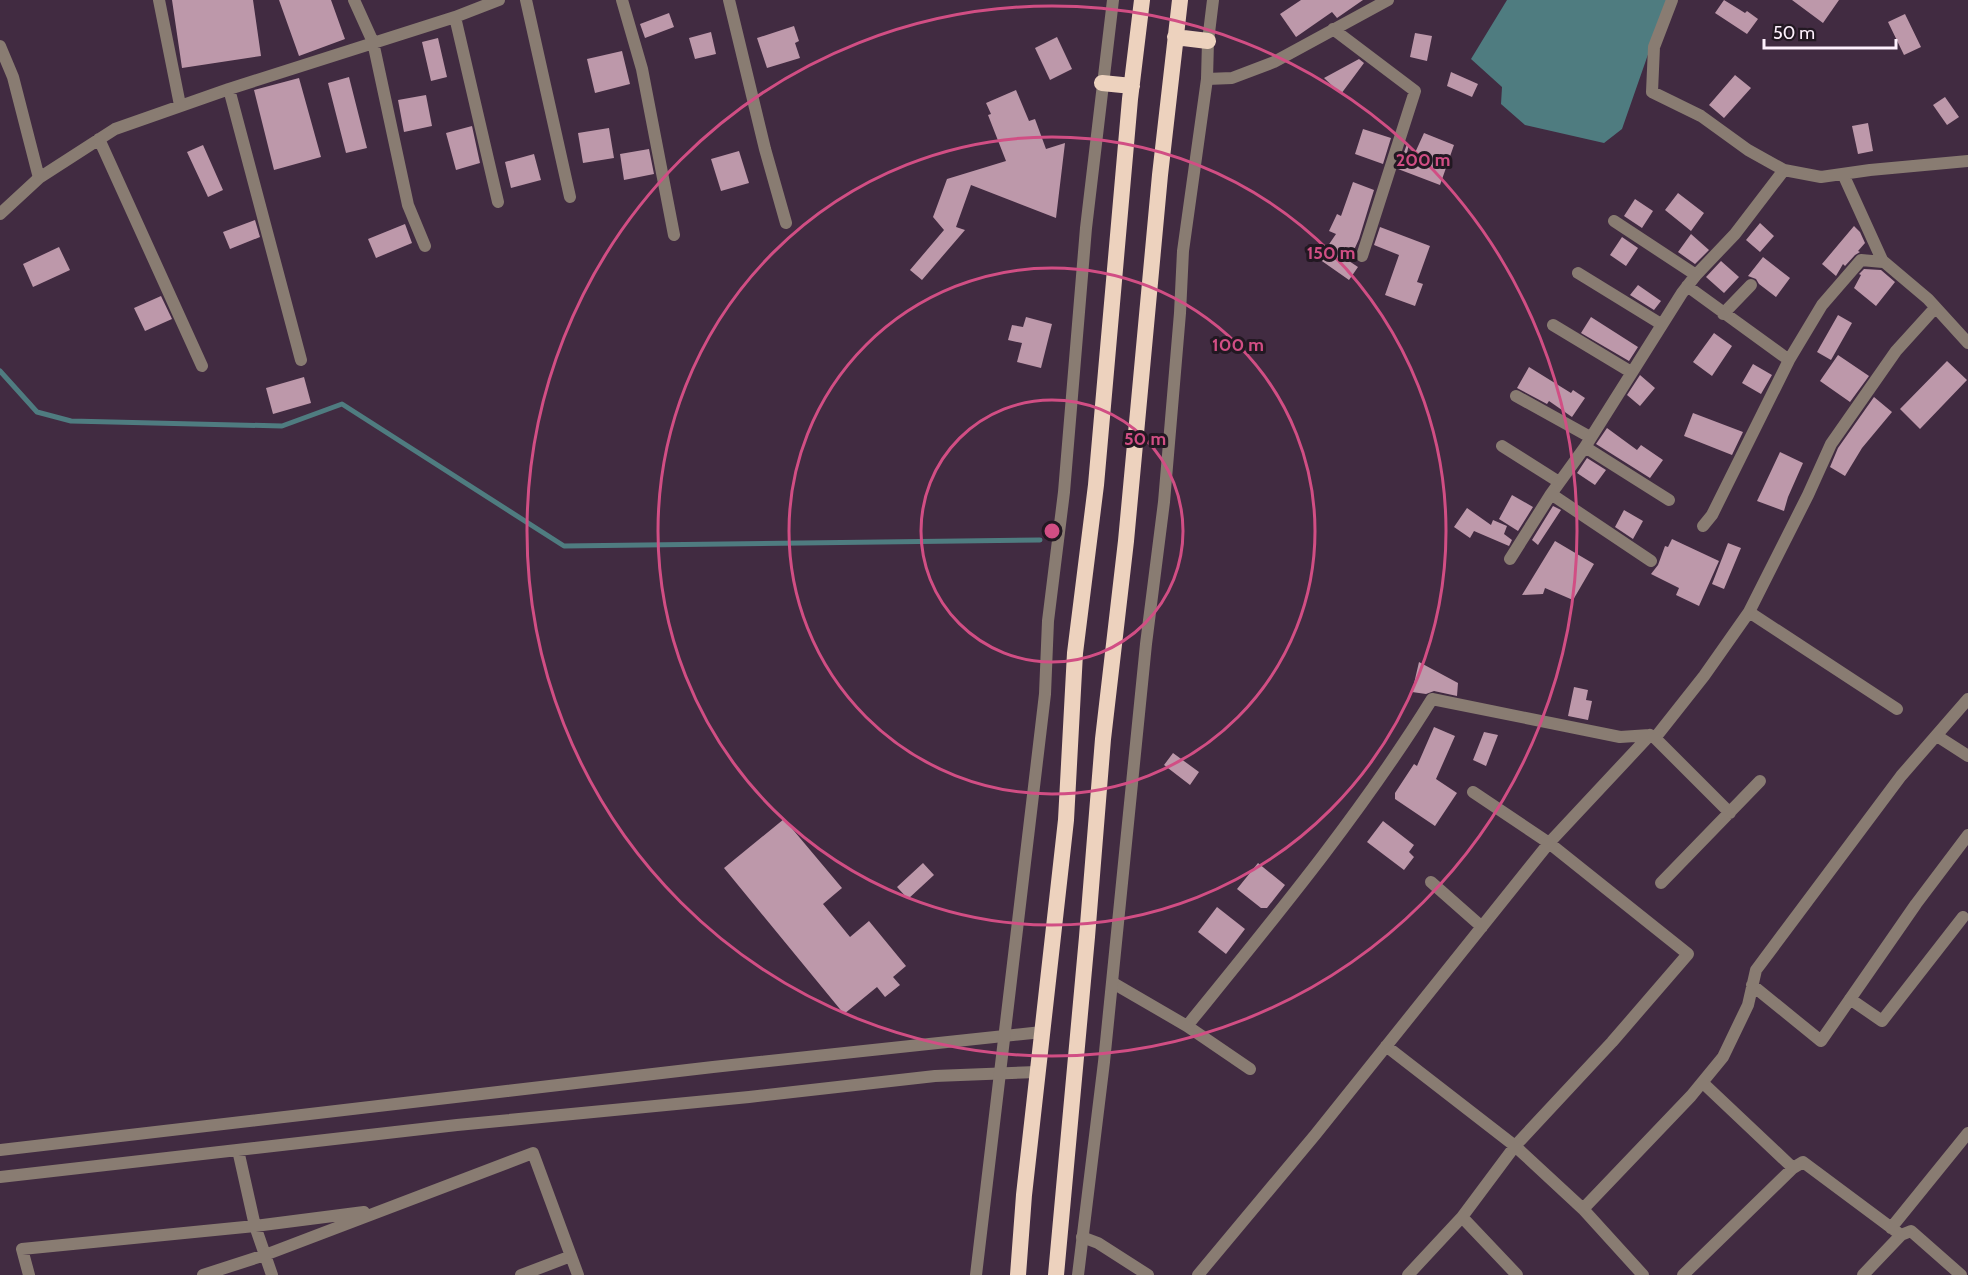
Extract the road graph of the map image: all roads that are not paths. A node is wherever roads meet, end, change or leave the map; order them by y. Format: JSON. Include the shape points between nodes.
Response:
{"nodes":[{"id":1,"x":159,"y":0,"type":"edge"},
{"id":2,"x":354,"y":0,"type":"edge"},
{"id":3,"x":499,"y":0,"type":"edge"},
{"id":4,"x":526,"y":0,"type":"edge"},
{"id":5,"x":622,"y":0,"type":"edge"},
{"id":6,"x":729,"y":0,"type":"edge"},
{"id":7,"x":1113,"y":0,"type":"edge"},
{"id":8,"x":1142,"y":0,"type":"edge"},
{"id":9,"x":1180,"y":0,"type":"edge"},
{"id":10,"x":1213,"y":0,"type":"edge"},
{"id":11,"x":1672,"y":0,"type":"edge"},
{"id":12,"x":1380,"y":2,"type":"edge"},
{"id":13,"x":455,"y":17,"type":"junction"},
{"id":14,"x":1333,"y":29,"type":"junction"},
{"id":15,"x":1175,"y":37,"type":"junction"},
{"id":16,"x":1208,"y":41,"type":"junction"},
{"id":17,"x":373,"y":42,"type":"junction"},
{"id":18,"x":0,"y":46,"type":"edge"},
{"id":19,"x":1207,"y":79,"type":"junction"},
{"id":20,"x":1102,"y":83,"type":"junction"},
{"id":21,"x":1132,"y":86,"type":"junction"},
{"id":22,"x":229,"y":89,"type":"junction"},
{"id":23,"x":180,"y":105,"type":"junction"},
{"id":24,"x":99,"y":139,"type":"junction"},
{"id":25,"x":1968,"y":161,"type":"edge"},
{"id":26,"x":1784,"y":170,"type":"junction"},
{"id":27,"x":1843,"y":174,"type":"junction"},
{"id":28,"x":39,"y":178,"type":"junction"},
{"id":29,"x":570,"y":197,"type":"dead end"},
{"id":30,"x":498,"y":202,"type":"dead end"},
{"id":31,"x":0,"y":214,"type":"edge"},
{"id":32,"x":1614,"y":221,"type":"dead end"},
{"id":33,"x":786,"y":223,"type":"dead end"},
{"id":34,"x":674,"y":235,"type":"dead end"},
{"id":35,"x":425,"y":246,"type":"dead end"},
{"id":36,"x":1362,"y":256,"type":"dead end"},
{"id":37,"x":1883,"y":261,"type":"junction"},
{"id":38,"x":1578,"y":273,"type":"dead end"},
{"id":39,"x":1696,"y":275,"type":"junction"},
{"id":40,"x":1751,"y":285,"type":"dead end"},
{"id":41,"x":1687,"y":286,"type":"junction"},
{"id":42,"x":1935,"y":308,"type":"junction"},
{"id":43,"x":1724,"y":314,"type":"junction"},
{"id":44,"x":1661,"y":324,"type":"junction"},
{"id":45,"x":1553,"y":325,"type":"dead end"},
{"id":46,"x":1968,"y":343,"type":"edge"},
{"id":47,"x":301,"y":360,"type":"dead end"},
{"id":48,"x":1789,"y":360,"type":"junction"},
{"id":49,"x":202,"y":366,"type":"dead end"},
{"id":50,"x":1631,"y":372,"type":"junction"},
{"id":51,"x":1516,"y":396,"type":"dead end"},
{"id":52,"x":1588,"y":442,"type":"junction"},
{"id":53,"x":1502,"y":446,"type":"dead end"},
{"id":54,"x":1559,"y":482,"type":"junction"},
{"id":55,"x":1551,"y":494,"type":"junction"},
{"id":56,"x":1668,"y":500,"type":"dead end"},
{"id":57,"x":1703,"y":526,"type":"dead end"},
{"id":58,"x":1510,"y":559,"type":"dead end"},
{"id":59,"x":1651,"y":561,"type":"dead end"},
{"id":60,"x":1749,"y":612,"type":"junction"},
{"id":61,"x":1968,"y":699,"type":"edge"},
{"id":62,"x":1897,"y":710,"type":"dead end"},
{"id":63,"x":1937,"y":736,"type":"junction"},
{"id":64,"x":1652,"y":737,"type":"junction"},
{"id":65,"x":1968,"y":756,"type":"edge"},
{"id":66,"x":1760,"y":781,"type":"dead end"},
{"id":67,"x":1473,"y":792,"type":"dead end"},
{"id":68,"x":1730,"y":813,"type":"junction"},
{"id":69,"x":1968,"y":835,"type":"edge"},
{"id":70,"x":1549,"y":843,"type":"junction"},
{"id":71,"x":1431,"y":882,"type":"dead end"},
{"id":72,"x":1661,"y":883,"type":"dead end"},
{"id":73,"x":1963,"y":917,"type":"dead end"},
{"id":74,"x":1482,"y":927,"type":"junction"},
{"id":75,"x":1113,"y":983,"type":"junction"},
{"id":76,"x":1752,"y":985,"type":"junction"},
{"id":77,"x":1850,"y":999,"type":"junction"},
{"id":78,"x":1187,"y":1026,"type":"junction"},
{"id":79,"x":1042,"y":1032,"type":"junction"},
{"id":80,"x":1004,"y":1036,"type":"junction"},
{"id":81,"x":1386,"y":1046,"type":"junction"},
{"id":82,"x":1250,"y":1070,"type":"dead end"},
{"id":83,"x":1037,"y":1072,"type":"junction"},
{"id":84,"x":1001,"y":1073,"type":"junction"},
{"id":85,"x":1703,"y":1083,"type":"junction"},
{"id":86,"x":1968,"y":1133,"type":"edge"},
{"id":87,"x":1515,"y":1146,"type":"junction"},
{"id":88,"x":0,"y":1150,"type":"edge"},
{"id":89,"x":238,"y":1150,"type":"junction"},
{"id":90,"x":1793,"y":1168,"type":"junction"},
{"id":91,"x":0,"y":1177,"type":"edge"},
{"id":92,"x":386,"y":1209,"type":"junction"},
{"id":93,"x":1583,"y":1209,"type":"junction"},
{"id":94,"x":1462,"y":1217,"type":"junction"},
{"id":95,"x":255,"y":1226,"type":"junction"},
{"id":96,"x":1896,"y":1232,"type":"junction"},
{"id":97,"x":1082,"y":1237,"type":"junction"},
{"id":98,"x":265,"y":1255,"type":"junction"},
{"id":99,"x":571,"y":1256,"type":"junction"},
{"id":100,"x":1968,"y":1262,"type":"edge"},
{"id":101,"x":1959,"y":1274,"type":"edge"},
{"id":102,"x":29,"y":1275,"type":"edge"},
{"id":103,"x":203,"y":1275,"type":"edge"},
{"id":104,"x":272,"y":1275,"type":"edge"},
{"id":105,"x":521,"y":1275,"type":"edge"},
{"id":106,"x":578,"y":1275,"type":"edge"},
{"id":107,"x":976,"y":1275,"type":"edge"},
{"id":108,"x":1018,"y":1275,"type":"edge"},
{"id":109,"x":1056,"y":1275,"type":"edge"},
{"id":110,"x":1077,"y":1275,"type":"edge"},
{"id":111,"x":1148,"y":1275,"type":"edge"},
{"id":112,"x":1198,"y":1275,"type":"edge"},
{"id":113,"x":1408,"y":1275,"type":"edge"},
{"id":114,"x":1517,"y":1275,"type":"edge"},
{"id":115,"x":1643,"y":1275,"type":"edge"},
{"id":116,"x":1683,"y":1275,"type":"edge"},
{"id":117,"x":1863,"y":1275,"type":"edge"}],
"edges":[{"from":1,"to":23,"type":"street"},
{"from":2,"to":17,"type":"street"},
{"from":3,"to":13,"type":"street"},
{"from":4,"to":29,"type":"street"},
{"from":5,"to":34,"type":"street","via":[[642,69]]},
{"from":6,"to":33,"type":"street"},
{"from":7,"to":20,"type":"street"},
{"from":8,"to":21,"type":"highway"},
{"from":9,"to":15,"type":"highway"},
{"from":10,"to":16,"type":"street"},
{"from":11,"to":26,"type":"street","via":[[1654,47],[1652,92],[1701,116]]},
{"from":12,"to":14,"type":"street"},
{"from":13,"to":17,"type":"street"},
{"from":13,"to":30,"type":"street"},
{"from":14,"to":19,"type":"street","via":[[1274,62],[1232,78]]},
{"from":14,"to":36,"type":"street","via":[[1415,91]]},
{"from":15,"to":16,"type":"highway"},
{"from":15,"to":109,"type":"highway","via":[[1103,739]]},
{"from":16,"to":19,"type":"street"},
{"from":17,"to":22,"type":"street"},
{"from":17,"to":35,"type":"street","via":[[408,205]]},
{"from":18,"to":28,"type":"street","via":[[13,77]]},
{"from":19,"to":75,"type":"street","via":[[1183,251],[1164,502]]},
{"from":20,"to":21,"type":"highway"},
{"from":20,"to":80,"type":"street","via":[[1048,621],[1045,694]]},
{"from":21,"to":79,"type":"highway","via":[[1096,485],[1075,653],[1066,820]]},
{"from":22,"to":23,"type":"street"},
{"from":22,"to":47,"type":"street"},
{"from":23,"to":24,"type":"street","via":[[115,129]]},
{"from":24,"to":28,"type":"street"},
{"from":24,"to":49,"type":"street"},
{"from":25,"to":27,"type":"street"},
{"from":26,"to":27,"type":"street","via":[[1821,177]]},
{"from":26,"to":39,"type":"street","via":[[1735,234]]},
{"from":27,"to":37,"type":"street"},
{"from":28,"to":31,"type":"street"},
{"from":32,"to":39,"type":"street"},
{"from":37,"to":42,"type":"street"},
{"from":37,"to":48,"type":"street","via":[[1861,260],[1822,305]]},
{"from":38,"to":44,"type":"street"},
{"from":39,"to":41,"type":"street"},
{"from":40,"to":43,"type":"street"},
{"from":41,"to":43,"type":"street"},
{"from":41,"to":44,"type":"street"},
{"from":42,"to":46,"type":"street"},
{"from":42,"to":60,"type":"street","via":[[1896,351],[1831,444]]},
{"from":43,"to":48,"type":"street"},
{"from":44,"to":50,"type":"street"},
{"from":45,"to":50,"type":"street"},
{"from":48,"to":57,"type":"street"},
{"from":50,"to":52,"type":"street"},
{"from":51,"to":52,"type":"street"},
{"from":52,"to":54,"type":"street"},
{"from":52,"to":56,"type":"street"},
{"from":53,"to":54,"type":"street"},
{"from":54,"to":55,"type":"street"},
{"from":55,"to":58,"type":"street"},
{"from":55,"to":59,"type":"street"},
{"from":60,"to":62,"type":"street"},
{"from":60,"to":64,"type":"street","via":[[1704,676]]},
{"from":61,"to":63,"type":"street"},
{"from":63,"to":65,"type":"street"},
{"from":63,"to":76,"type":"street","via":[[1901,776],[1819,883],[1756,969]]},
{"from":64,"to":68,"type":"street"},
{"from":64,"to":70,"type":"street"},
{"from":64,"to":78,"type":"street","via":[[1620,737],[1432,699],[1399,753],[1327,850]]},
{"from":66,"to":68,"type":"street"},
{"from":67,"to":70,"type":"street"},
{"from":68,"to":72,"type":"street"},
{"from":69,"to":77,"type":"street"},
{"from":70,"to":74,"type":"street"},
{"from":70,"to":87,"type":"street","via":[[1688,954]]},
{"from":71,"to":74,"type":"street"},
{"from":73,"to":77,"type":"street","via":[[1882,1021]]},
{"from":74,"to":81,"type":"street"},
{"from":75,"to":78,"type":"street"},
{"from":75,"to":97,"type":"street"},
{"from":76,"to":77,"type":"street","via":[[1821,1041]]},
{"from":76,"to":85,"type":"street","via":[[1748,1005],[1723,1057]]},
{"from":78,"to":82,"type":"street"},
{"from":79,"to":80,"type":"street"},
{"from":79,"to":83,"type":"highway"},
{"from":80,"to":84,"type":"street"},
{"from":80,"to":88,"type":"street"},
{"from":81,"to":87,"type":"street"},
{"from":81,"to":112,"type":"street"},
{"from":83,"to":84,"type":"street"},
{"from":83,"to":108,"type":"highway"},
{"from":84,"to":89,"type":"street","via":[[935,1076]]},
{"from":84,"to":107,"type":"street"},
{"from":85,"to":90,"type":"street"},
{"from":85,"to":93,"type":"street"},
{"from":86,"to":96,"type":"street"},
{"from":87,"to":93,"type":"street"},
{"from":87,"to":94,"type":"street"},
{"from":89,"to":91,"type":"street"},
{"from":89,"to":95,"type":"street"},
{"from":90,"to":96,"type":"street","via":[[1803,1162]]},
{"from":90,"to":116,"type":"street"},
{"from":92,"to":95,"type":"street"},
{"from":92,"to":98,"type":"street"},
{"from":92,"to":99,"type":"street","via":[[533,1153]]},
{"from":93,"to":115,"type":"street"},
{"from":94,"to":113,"type":"street"},
{"from":94,"to":114,"type":"street"},
{"from":95,"to":98,"type":"street"},
{"from":95,"to":102,"type":"street","via":[[22,1249]]},
{"from":96,"to":101,"type":"street","via":[[1911,1231]]},
{"from":96,"to":117,"type":"street"},
{"from":97,"to":110,"type":"street"},
{"from":97,"to":111,"type":"street"},
{"from":98,"to":103,"type":"street"},
{"from":98,"to":104,"type":"street"},
{"from":99,"to":105,"type":"street"},
{"from":99,"to":106,"type":"street"},
{"from":100,"to":101,"type":"street"}]}
